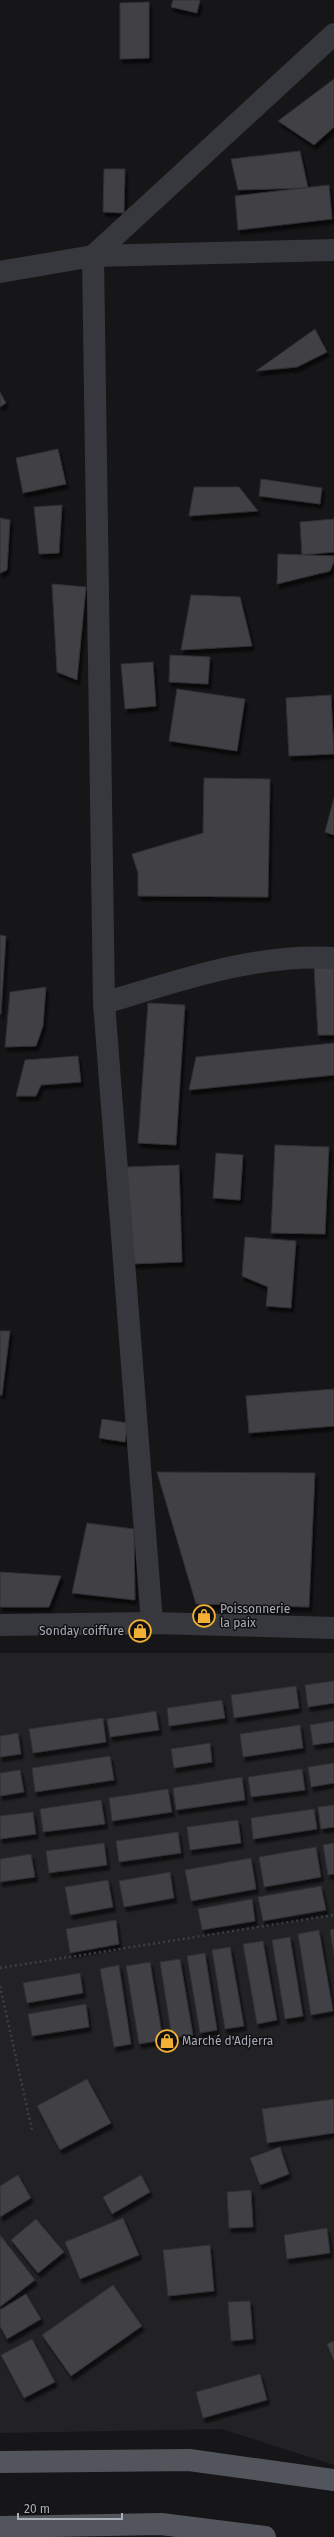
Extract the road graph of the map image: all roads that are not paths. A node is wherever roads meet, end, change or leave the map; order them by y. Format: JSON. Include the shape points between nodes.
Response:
{"nodes":[{"id":1,"x":334,"y":34,"type":"edge"},
{"id":2,"x":334,"y":250,"type":"edge"},
{"id":3,"x":93,"y":256,"type":"junction"},
{"id":4,"x":0,"y":272,"type":"edge"},
{"id":5,"x":334,"y":958,"type":"edge"},
{"id":6,"x":104,"y":1003,"type":"junction"},
{"id":7,"x":152,"y":1623,"type":"junction"},
{"id":8,"x":0,"y":1625,"type":"edge"},
{"id":9,"x":334,"y":1628,"type":"edge"},
{"id":10,"x":0,"y":2462,"type":"edge"},
{"id":11,"x":334,"y":2480,"type":"edge"},
{"id":12,"x":0,"y":2527,"type":"edge"},
{"id":13,"x":265,"y":2537,"type":"edge"}],
"edges":[{"from":1,"to":3,"type":"street"},
{"from":2,"to":3,"type":"street"},
{"from":3,"to":4,"type":"street"},
{"from":3,"to":6,"type":"street"},
{"from":5,"to":6,"type":"street","via":[[310,957],[213,970]]},
{"from":6,"to":7,"type":"street"},
{"from":7,"to":8,"type":"street"},
{"from":7,"to":9,"type":"street"},
{"from":10,"to":11,"type":"main road","via":[[189,2460]]},
{"from":12,"to":13,"type":"main road","via":[[160,2524]]}]}
